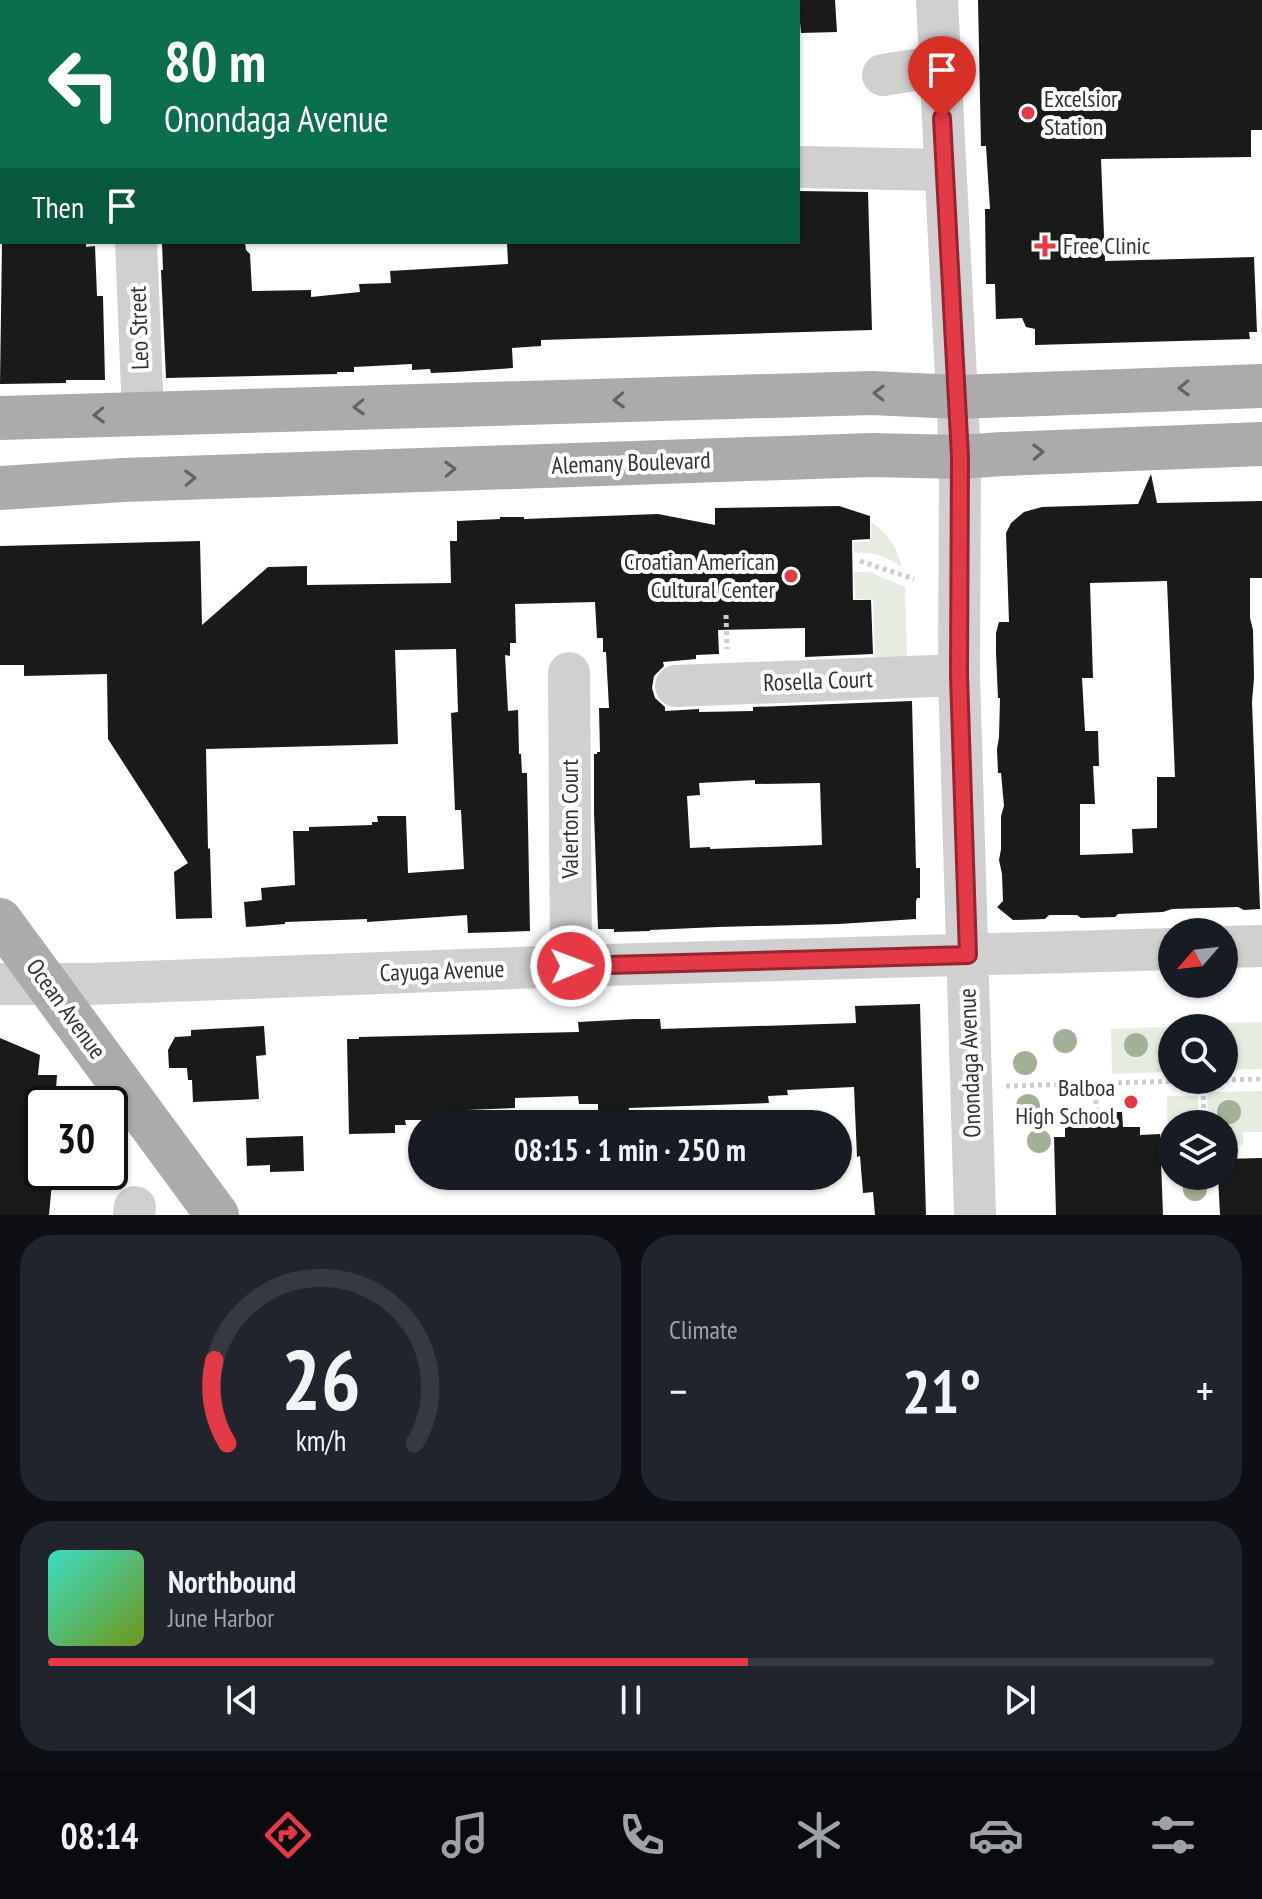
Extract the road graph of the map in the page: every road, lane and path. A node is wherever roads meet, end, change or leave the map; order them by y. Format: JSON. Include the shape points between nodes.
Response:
{"nodes":[{"id":1,"x":937,"y":0,"type":"edge"},
{"id":2,"x":939,"y":66,"type":"junction"},
{"id":3,"x":883,"y":75,"type":"dead end"},
{"id":4,"x":800,"y":167,"type":"edge"},
{"id":5,"x":945,"y":170,"type":"junction"},
{"id":6,"x":136,"y":244,"type":"edge"},
{"id":7,"x":1262,"y":386,"type":"edge"},
{"id":8,"x":957,"y":397,"type":"junction"},
{"id":9,"x":143,"y":414,"type":"junction"},
{"id":10,"x":0,"y":418,"type":"edge"},
{"id":11,"x":1262,"y":444,"type":"edge"},
{"id":12,"x":960,"y":457,"type":"junction"},
{"id":13,"x":0,"y":488,"type":"edge"},
{"id":14,"x":860,"y":561,"type":"dead end"},
{"id":15,"x":914,"y":579,"type":"dead end"},
{"id":16,"x":726,"y":615,"type":"dead end"},
{"id":17,"x":727,"y":654,"type":"dead end"},
{"id":18,"x":569,"y":673,"type":"dead end"},
{"id":19,"x":959,"y":675,"type":"junction"},
{"id":20,"x":676,"y":686,"type":"dead end"},
{"id":21,"x":0,"y":920,"type":"edge"},
{"id":22,"x":1262,"y":946,"type":"edge"},
{"id":23,"x":1238,"y":947,"type":"edge"},
{"id":24,"x":1158,"y":949,"type":"edge"},
{"id":25,"x":968,"y":955,"type":"junction"},
{"id":26,"x":571,"y":966,"type":"junction"},
{"id":27,"x":0,"y":984,"type":"edge"},
{"id":28,"x":47,"y":985,"type":"junction"},
{"id":29,"x":1262,"y":1079,"type":"edge"},
{"id":30,"x":1238,"y":1080,"type":"edge"},
{"id":31,"x":1158,"y":1082,"type":"edge"},
{"id":32,"x":1094,"y":1084,"type":"junction"},
{"id":33,"x":1052,"y":1086,"type":"dead end"},
{"id":34,"x":1097,"y":1112,"type":"dead end"},
{"id":35,"x":217,"y":1215,"type":"edge"},
{"id":36,"x":975,"y":1215,"type":"edge"}],
"edges":[{"from":1,"to":2,"type":"street","name":"Onondaga Avenue"},
{"from":2,"to":3,"type":"street"},
{"from":2,"to":5,"type":"street","name":"Onondaga Avenue"},
{"from":4,"to":5,"type":"street"},
{"from":5,"to":8,"type":"street","name":"Onondaga Avenue"},
{"from":6,"to":9,"type":"street","name":"Leo Street"},
{"from":7,"to":8,"type":"main road","one_way":true},
{"from":8,"to":9,"type":"main road","one_way":true,"via":[[872,393]]},
{"from":8,"to":12,"type":"street","name":"Onondaga Avenue"},
{"from":9,"to":10,"type":"main road","one_way":true},
{"from":12,"to":11,"type":"main road","name":"Alemany Boulevard","one_way":true},
{"from":13,"to":12,"type":"main road","name":"Alemany Boulevard","one_way":true,"via":[[857,455]]},
{"from":12,"to":19,"type":"street","name":"Onondaga Avenue"},
{"from":14,"to":15,"type":"path"},
{"from":16,"to":17,"type":"path"},
{"from":18,"to":26,"type":"street","name":"Valerton Court"},
{"from":19,"to":20,"type":"street","name":"Rosella Court"},
{"from":19,"to":25,"type":"street","name":"Onondaga Avenue"},
{"from":21,"to":28,"type":"main road","name":"Ocean Avenue"},
{"from":22,"to":23,"type":"street"},
{"from":24,"to":25,"type":"street","name":"Cayuga Avenue"},
{"from":25,"to":26,"type":"street","name":"Cayuga Avenue"},
{"from":25,"to":36,"type":"street","name":"Onondaga Avenue"},
{"from":26,"to":28,"type":"street","name":"Cayuga Avenue"},
{"from":27,"to":28,"type":"street","name":"Cayuga Avenue"},
{"from":28,"to":35,"type":"main road","name":"Ocean Avenue"},
{"from":29,"to":30,"type":"path"},
{"from":31,"to":32,"type":"path"},
{"from":32,"to":33,"type":"path"},
{"from":32,"to":34,"type":"path"}]}
